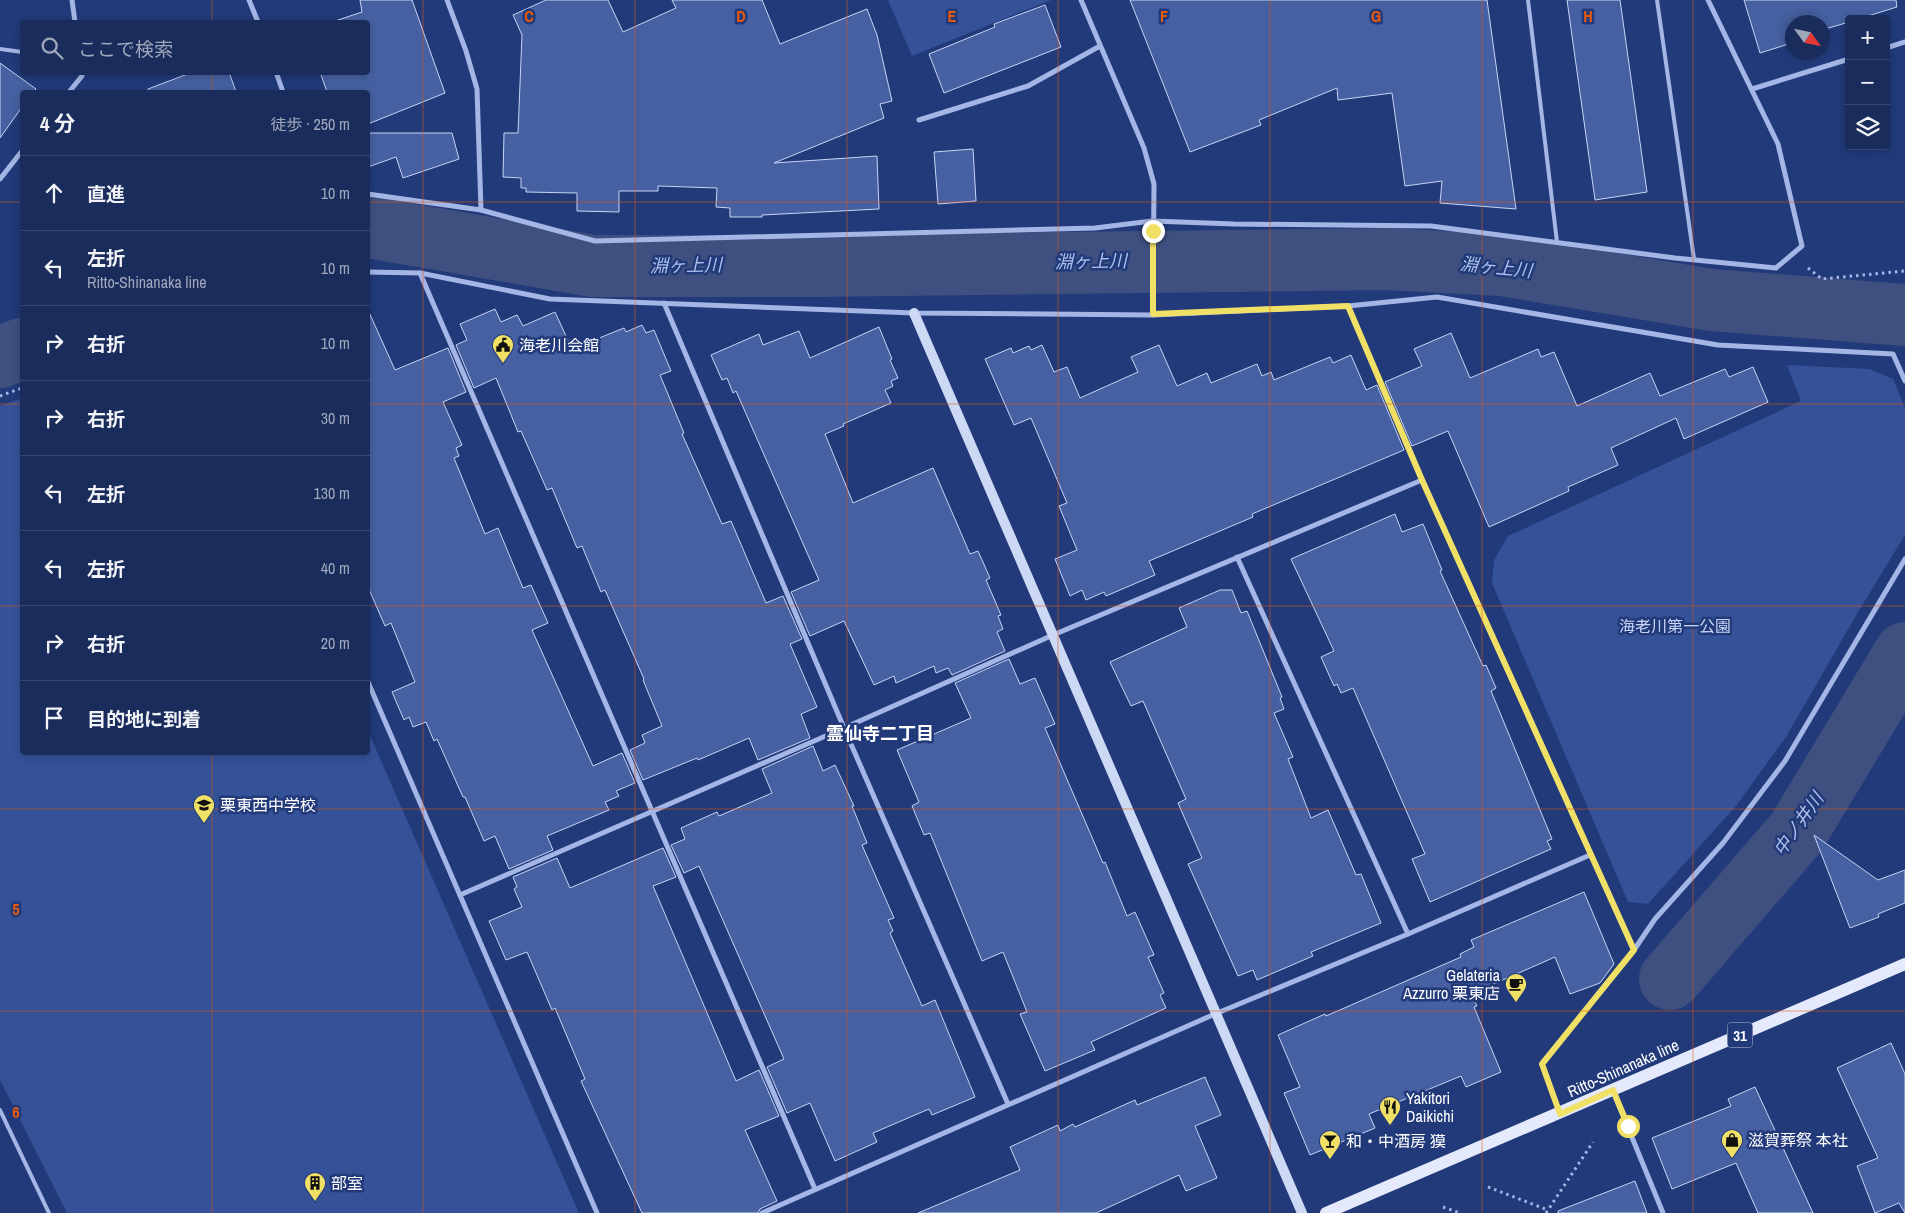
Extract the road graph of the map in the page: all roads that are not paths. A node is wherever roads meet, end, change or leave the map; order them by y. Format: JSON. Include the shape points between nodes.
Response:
{"nodes":[{"id":1,"x":72,"y":0,"type":"edge"},
{"id":2,"x":249,"y":0,"type":"edge"},
{"id":3,"x":447,"y":0,"type":"edge"},
{"id":4,"x":1081,"y":0,"type":"edge"},
{"id":5,"x":1528,"y":0,"type":"edge"},
{"id":6,"x":1657,"y":0,"type":"edge"},
{"id":7,"x":1708,"y":0,"type":"edge"},
{"id":8,"x":75,"y":20,"type":"edge"},
{"id":9,"x":257,"y":20,"type":"edge"},
{"id":10,"x":1905,"y":42,"type":"edge"},
{"id":11,"x":1100,"y":46,"type":"junction"},
{"id":12,"x":1890,"y":47,"type":"edge"},
{"id":13,"x":0,"y":50,"type":"edge"},
{"id":14,"x":20,"y":52,"type":"edge"},
{"id":15,"x":1846,"y":60,"type":"edge"},
{"id":16,"x":82,"y":75,"type":"edge"},
{"id":17,"x":277,"y":75,"type":"edge"},
{"id":18,"x":1752,"y":89,"type":"junction"},
{"id":19,"x":71,"y":90,"type":"edge"},
{"id":20,"x":283,"y":90,"type":"edge"},
{"id":21,"x":919,"y":120,"type":"dead end"},
{"id":22,"x":20,"y":154,"type":"edge"},
{"id":23,"x":0,"y":179,"type":"edge"},
{"id":24,"x":370,"y":194,"type":"edge"},
{"id":25,"x":481,"y":210,"type":"junction"},
{"id":26,"x":1152,"y":221,"type":"junction"},
{"id":27,"x":1557,"y":242,"type":"junction"},
{"id":28,"x":1694,"y":260,"type":"junction"},
{"id":29,"x":370,"y":272,"type":"edge"},
{"id":30,"x":420,"y":273,"type":"junction"},
{"id":31,"x":664,"y":303,"type":"junction"},
{"id":32,"x":1348,"y":306,"type":"junction"},
{"id":33,"x":914,"y":313,"type":"junction"},
{"id":34,"x":1153,"y":314,"type":"junction"},
{"id":35,"x":1905,"y":380,"type":"edge"},
{"id":36,"x":1422,"y":480,"type":"junction"},
{"id":37,"x":1237,"y":557,"type":"junction"},
{"id":38,"x":1905,"y":559,"type":"edge"},
{"id":39,"x":1053,"y":635,"type":"junction"},
{"id":40,"x":370,"y":687,"type":"edge"},
{"id":41,"x":844,"y":728,"type":"junction"},
{"id":42,"x":652,"y":812,"type":"junction"},
{"id":43,"x":1590,"y":855,"type":"junction"},
{"id":44,"x":460,"y":895,"type":"junction"},
{"id":45,"x":1408,"y":934,"type":"junction"},
{"id":46,"x":1634,"y":950,"type":"junction"},
{"id":47,"x":1905,"y":964,"type":"edge"},
{"id":48,"x":1215,"y":1014,"type":"junction"},
{"id":49,"x":1613,"y":1090,"type":"junction"},
{"id":50,"x":1008,"y":1104,"type":"junction"},
{"id":51,"x":0,"y":1110,"type":"edge"},
{"id":52,"x":1560,"y":1114,"type":"junction"},
{"id":53,"x":815,"y":1189,"type":"junction"},
{"id":54,"x":49,"y":1213,"type":"edge"},
{"id":55,"x":597,"y":1213,"type":"edge"},
{"id":56,"x":762,"y":1213,"type":"edge"},
{"id":57,"x":1302,"y":1213,"type":"edge"},
{"id":58,"x":1326,"y":1213,"type":"edge"},
{"id":59,"x":1662,"y":1213,"type":"edge"}],
"edges":[{"from":1,"to":8,"type":"street"},
{"from":2,"to":9,"type":"street"},
{"from":3,"to":25,"type":"street","via":[[477,89]]},
{"from":4,"to":11,"type":"street"},
{"from":5,"to":27,"type":"lane"},
{"from":6,"to":28,"type":"lane"},
{"from":7,"to":18,"type":"street"},
{"from":10,"to":12,"type":"street"},
{"from":11,"to":21,"type":"street","via":[[1028,86]]},
{"from":11,"to":26,"type":"street","via":[[1144,148],[1154,184]]},
{"from":13,"to":14,"type":"lane"},
{"from":15,"to":18,"type":"street"},
{"from":16,"to":19,"type":"street"},
{"from":17,"to":20,"type":"street"},
{"from":18,"to":28,"type":"street","via":[[1778,144],[1802,246],[1776,268]]},
{"from":22,"to":23,"type":"street"},
{"from":24,"to":25,"type":"street"},
{"from":25,"to":26,"type":"street","via":[[595,241],[1095,228]]},
{"from":26,"to":27,"type":"street","via":[[1431,226]]},
{"from":26,"to":34,"type":"street"},
{"from":27,"to":28,"type":"street"},
{"from":29,"to":30,"type":"street"},
{"from":30,"to":31,"type":"street","via":[[550,299]]},
{"from":30,"to":42,"type":"street"},
{"from":31,"to":33,"type":"street"},
{"from":31,"to":41,"type":"street"},
{"from":32,"to":34,"type":"street"},
{"from":32,"to":35,"type":"street","via":[[1437,297],[1718,346],[1894,354]]},
{"from":32,"to":36,"type":"street"},
{"from":33,"to":34,"type":"street"},
{"from":33,"to":39,"type":"street"},
{"from":36,"to":37,"type":"street"},
{"from":36,"to":43,"type":"street"},
{"from":37,"to":39,"type":"street"},
{"from":37,"to":45,"type":"street"},
{"from":38,"to":46,"type":"street","via":[[1785,761],[1723,842],[1655,919]]},
{"from":39,"to":41,"type":"street"},
{"from":39,"to":48,"type":"street"},
{"from":40,"to":44,"type":"street"},
{"from":41,"to":42,"type":"street"},
{"from":41,"to":50,"type":"street"},
{"from":42,"to":44,"type":"street"},
{"from":42,"to":53,"type":"street"},
{"from":43,"to":45,"type":"street"},
{"from":43,"to":46,"type":"street"},
{"from":44,"to":55,"type":"street"},
{"from":45,"to":48,"type":"street"},
{"from":46,"to":52,"type":"lane","via":[[1542,1064]]},
{"from":47,"to":49,"type":"main road","name":"Ritto-Shinanaka line","number":"31"},
{"from":48,"to":50,"type":"street"},
{"from":48,"to":57,"type":"street"},
{"from":49,"to":52,"type":"main road","name":"Ritto-Shinanaka line","number":"31"},
{"from":49,"to":59,"type":"street"},
{"from":50,"to":53,"type":"street"},
{"from":51,"to":54,"type":"lane"},
{"from":52,"to":58,"type":"main road","name":"Ritto-Shinanaka line","number":"31"},
{"from":53,"to":56,"type":"street"}]}
